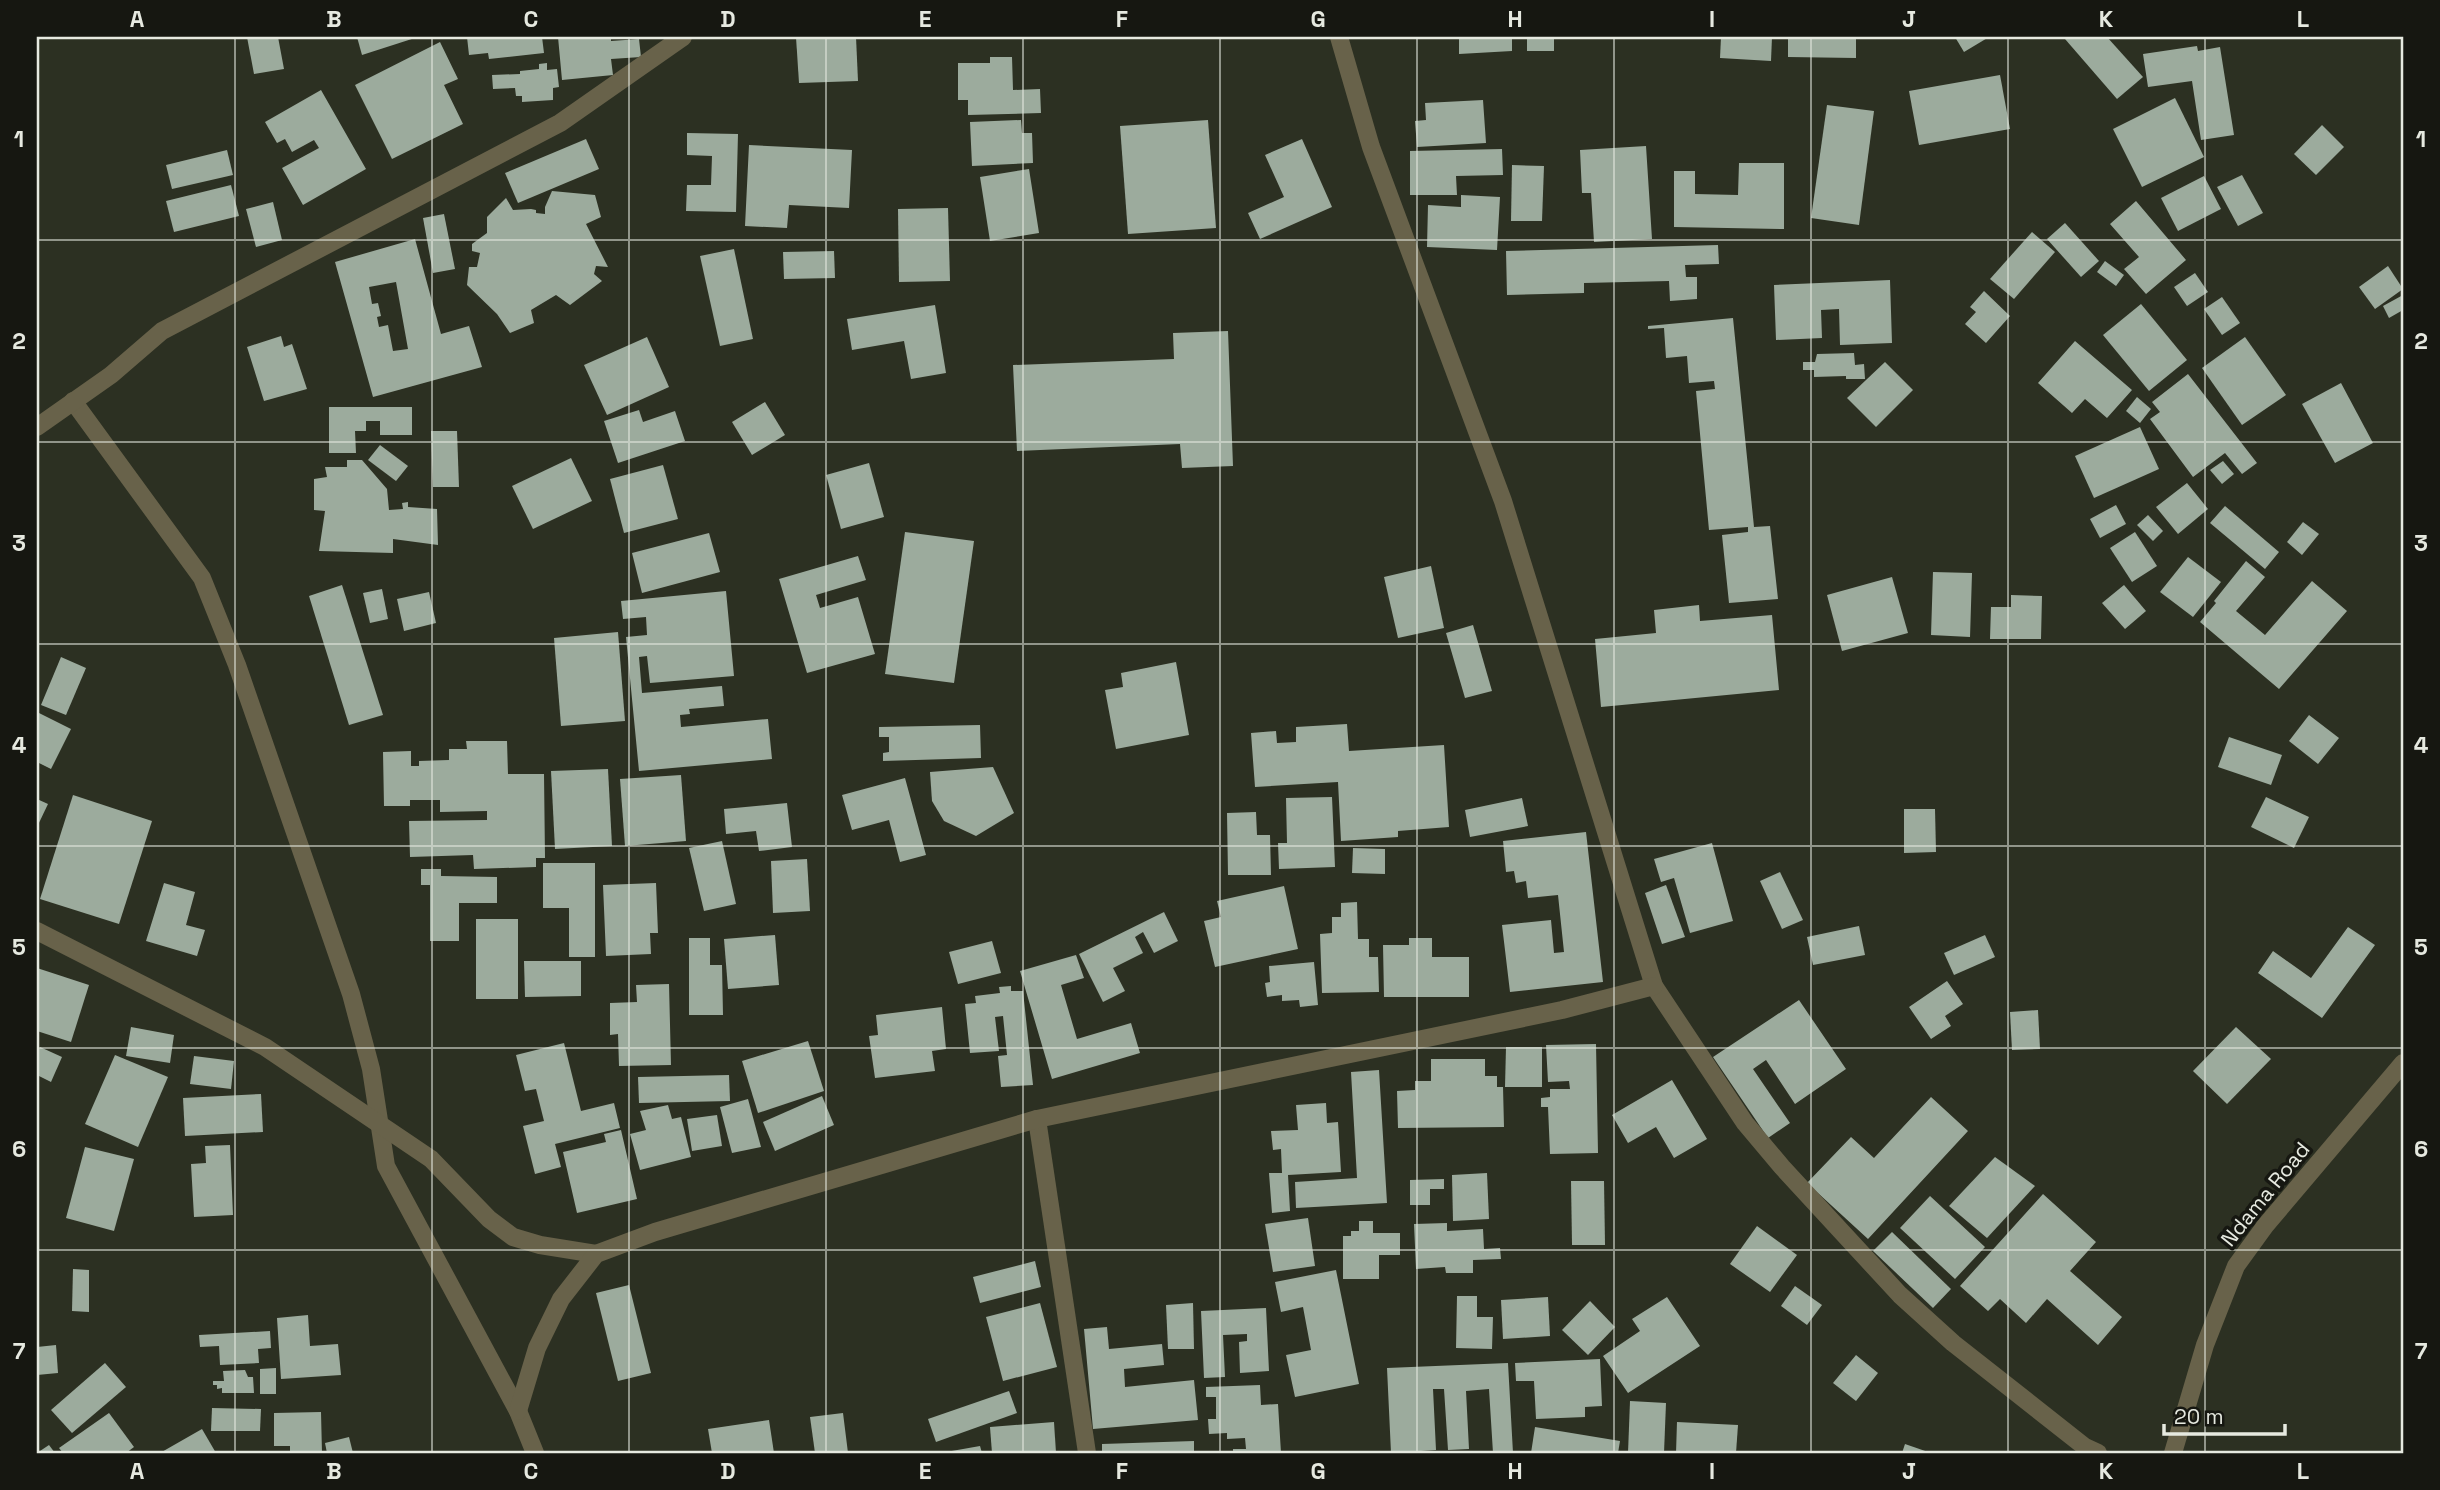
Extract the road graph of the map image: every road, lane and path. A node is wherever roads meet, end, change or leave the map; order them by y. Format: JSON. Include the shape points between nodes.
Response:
{"nodes":[{"id":1,"x":683,"y":37,"type":"edge"},
{"id":2,"x":1339,"y":37,"type":"edge"},
{"id":3,"x":73,"y":401,"type":"junction"},
{"id":4,"x":37,"y":427,"type":"edge"},
{"id":5,"x":37,"y":930,"type":"edge"},
{"id":6,"x":1654,"y":986,"type":"junction"},
{"id":7,"x":2403,"y":1063,"type":"edge"},
{"id":8,"x":1037,"y":1119,"type":"junction"},
{"id":9,"x":381,"y":1126,"type":"junction"},
{"id":10,"x":596,"y":1254,"type":"junction"},
{"id":11,"x":518,"y":1411,"type":"junction"},
{"id":12,"x":535,"y":1453,"type":"edge"},
{"id":13,"x":1087,"y":1453,"type":"edge"},
{"id":14,"x":2098,"y":1453,"type":"edge"},
{"id":15,"x":2173,"y":1453,"type":"edge"}],
"edges":[{"from":1,"to":3,"type":"street","via":[[560,123],[162,331]]},
{"from":2,"to":6,"type":"street","via":[[1371,147],[1503,501]]},
{"from":3,"to":4,"type":"street"},
{"from":3,"to":9,"type":"street","via":[[202,578],[237,665],[351,994]]},
{"from":5,"to":9,"type":"street","via":[[265,1047]]},
{"from":6,"to":8,"type":"street","via":[[1562,1010]]},
{"from":6,"to":14,"type":"street","via":[[1745,1123],[1900,1295],[1994,1375]]},
{"from":7,"to":15,"type":"street","name":"Ndama Road","via":[[2236,1266],[2205,1345]]},
{"from":8,"to":10,"type":"street","via":[[654,1232]]},
{"from":8,"to":13,"type":"street"},
{"from":9,"to":10,"type":"street","via":[[431,1159],[513,1237]]},
{"from":9,"to":11,"type":"street","via":[[386,1166]]},
{"from":10,"to":11,"type":"street","via":[[561,1299],[537,1348]]},
{"from":11,"to":12,"type":"street"}]}
